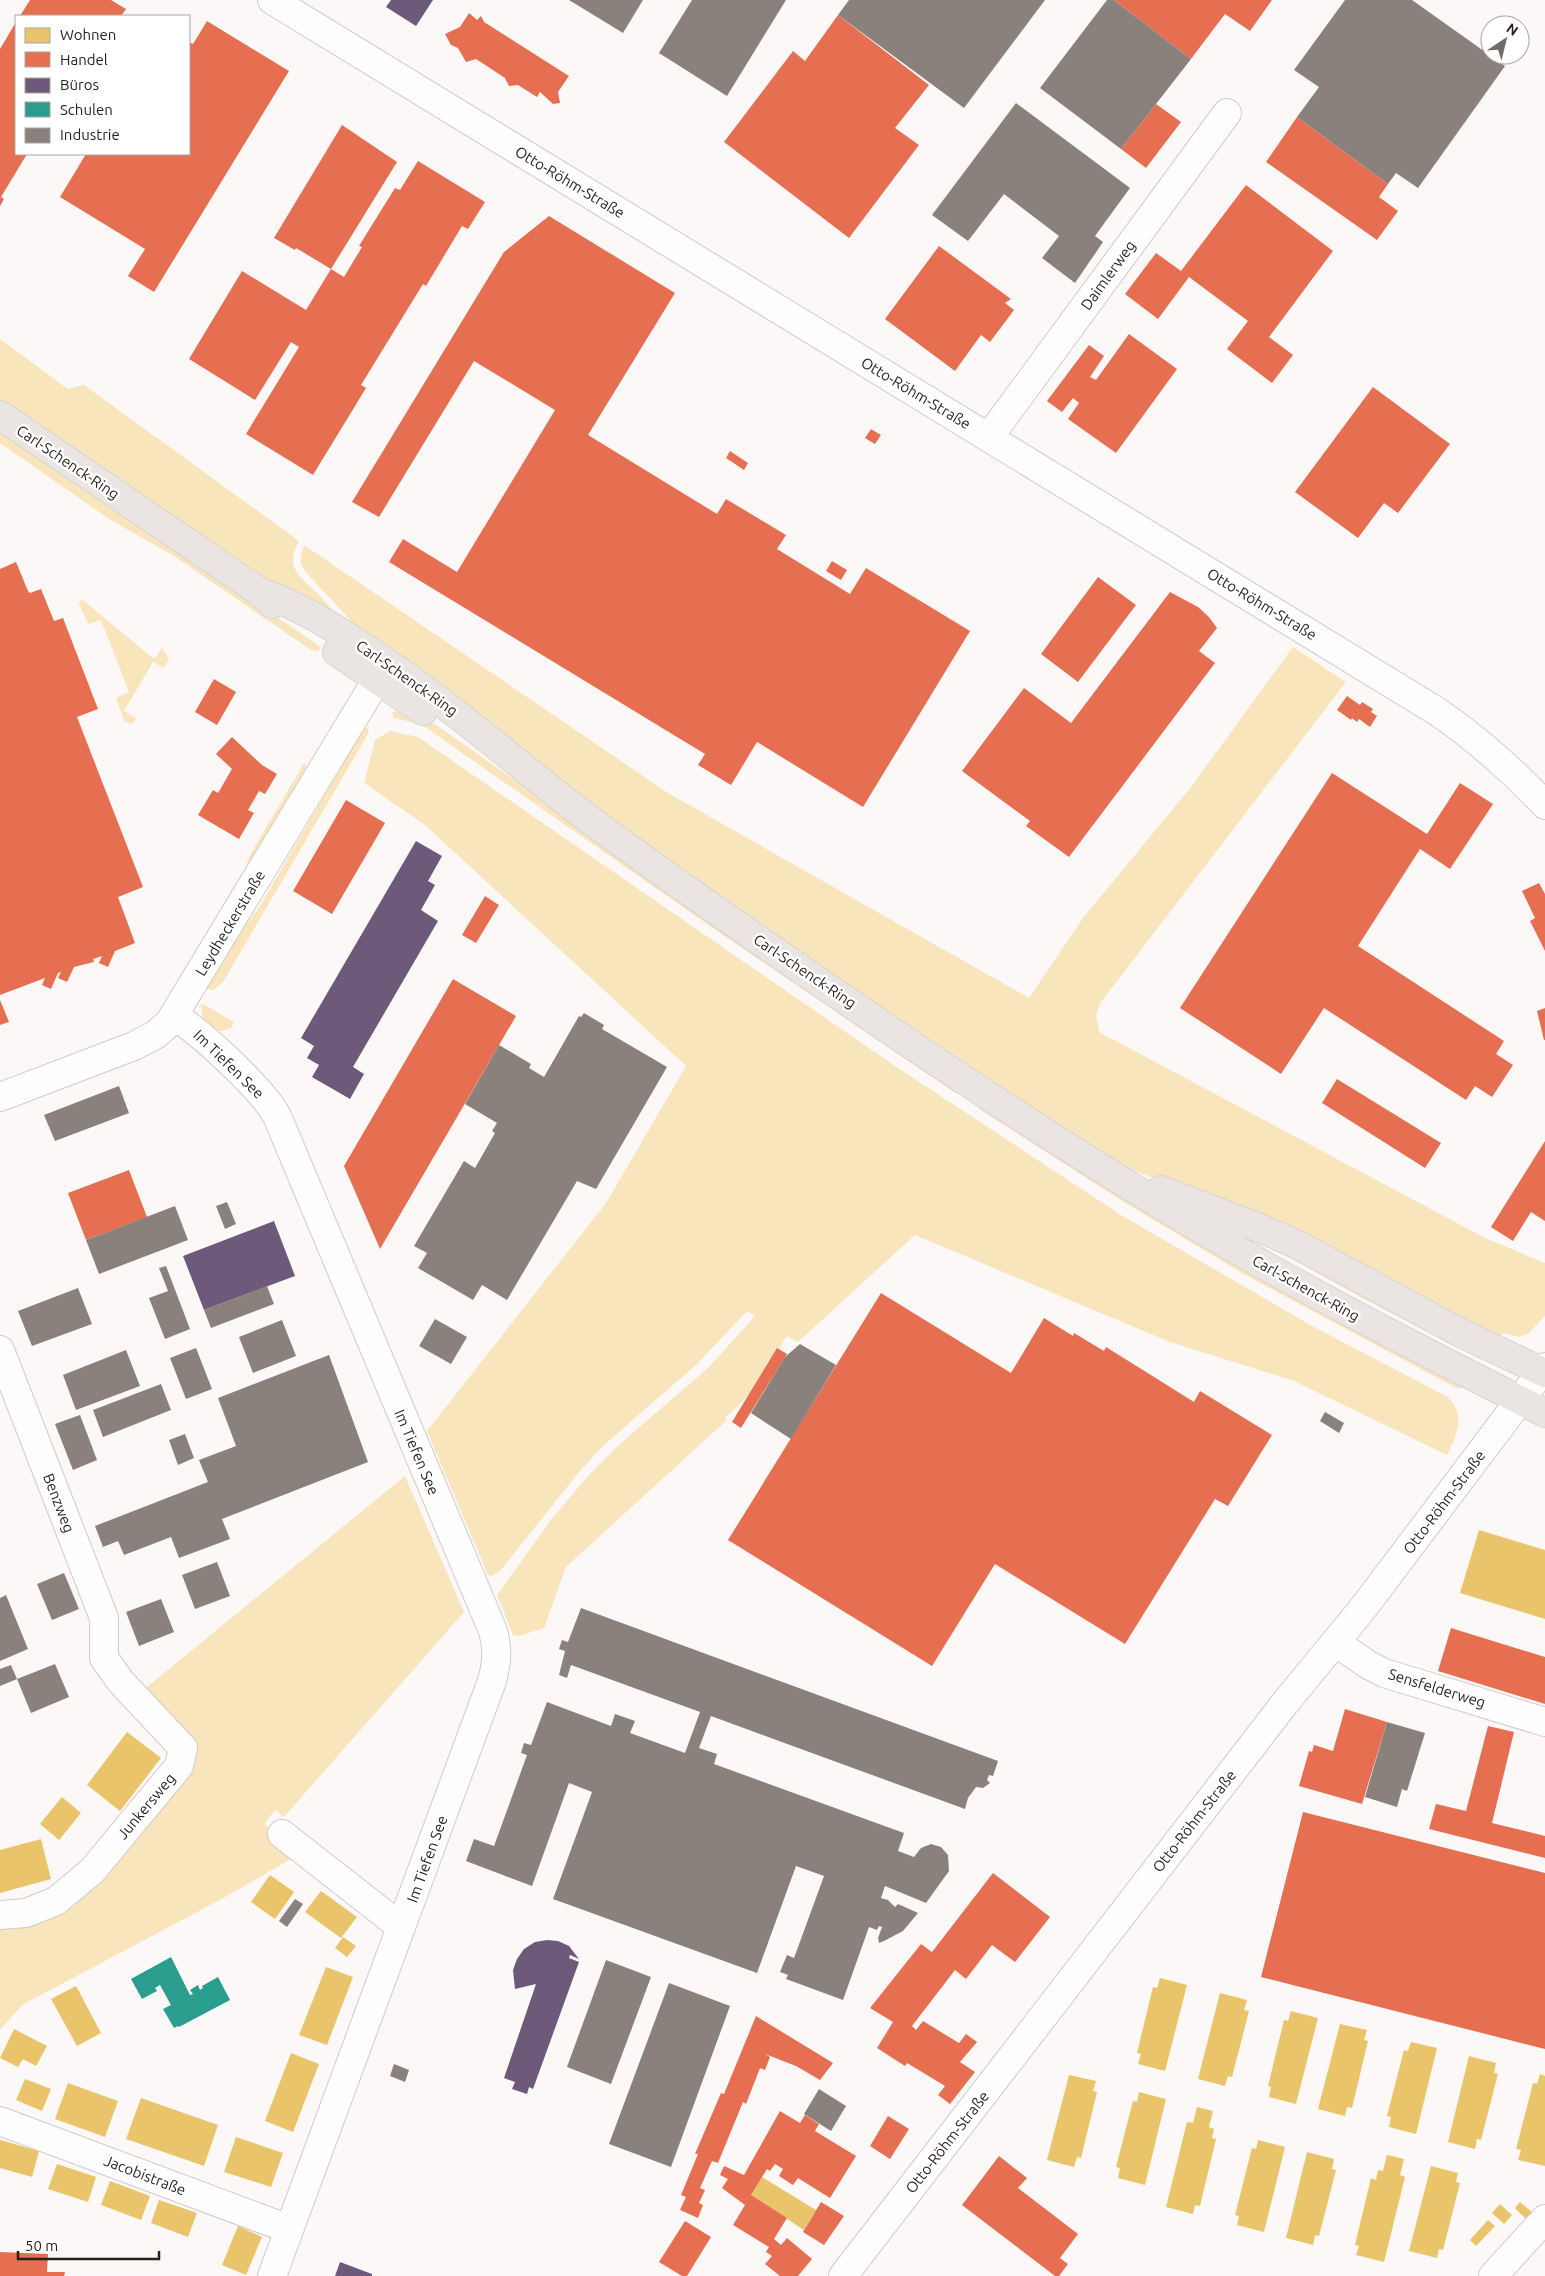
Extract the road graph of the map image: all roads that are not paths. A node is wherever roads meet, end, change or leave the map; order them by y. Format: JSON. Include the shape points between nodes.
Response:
{"nodes":[{"id":1,"x":272,"y":0,"type":"edge"},
{"id":2,"x":1227,"y":114,"type":"dead end"},
{"id":3,"x":0,"y":415,"type":"edge"},
{"id":4,"x":989,"y":437,"type":"junction"},
{"id":5,"x":382,"y":672,"type":"junction"},
{"id":6,"x":1545,"y":806,"type":"edge"},
{"id":7,"x":174,"y":1016,"type":"junction"},
{"id":8,"x":0,"y":1097,"type":"edge"},
{"id":9,"x":1073,"y":1151,"type":"junction"},
{"id":10,"x":0,"y":1350,"type":"edge"},
{"id":11,"x":1544,"y":1370,"type":"edge"},
{"id":12,"x":1521,"y":1400,"type":"junction"},
{"id":13,"x":1545,"y":1412,"type":"edge"},
{"id":14,"x":1335,"y":1642,"type":"junction"},
{"id":15,"x":104,"y":1658,"type":"joint"},
{"id":16,"x":1545,"y":1722,"type":"edge"},
{"id":17,"x":282,"y":1834,"type":"dead end"},
{"id":18,"x":0,"y":1915,"type":"edge"},
{"id":19,"x":402,"y":1927,"type":"junction"},
{"id":20,"x":0,"y":2121,"type":"edge"},
{"id":21,"x":1545,"y":2219,"type":"edge"},
{"id":22,"x":290,"y":2229,"type":"junction"},
{"id":23,"x":272,"y":2276,"type":"edge"},
{"id":24,"x":844,"y":2276,"type":"edge"},
{"id":25,"x":1493,"y":2276,"type":"edge"}],
"edges":[{"from":1,"to":4,"type":"street","name":"Otto-Röhm-Straße"},
{"from":2,"to":4,"type":"street","name":"Daimlerweg"},
{"from":3,"to":5,"type":"main road","name":"Carl-Schenck-Ring","via":[[260,592],[314,614]]},
{"from":4,"to":6,"type":"street","name":"Otto-Röhm-Straße","via":[[1438,712],[1519,777]]},
{"from":5,"to":7,"type":"street","name":"Leydheckerstraße"},
{"from":5,"to":9,"type":"main road","name":"Carl-Schenck-Ring","via":[[444,725],[542,783],[684,888]]},
{"from":7,"to":8,"type":"street","name":"Leydheckerstraße","via":[[160,1032],[134,1046]]},
{"from":7,"to":19,"type":"street","name":"Im Tiefen See","via":[[244,1077],[277,1116],[496,1640],[497,1663],[492,1681]]},
{"from":9,"to":11,"type":"main road","name":"Carl-Schenck-Ring","via":[[1298,1246],[1459,1332]]},
{"from":9,"to":12,"type":"main road","name":"Carl-Schenck-Ring","via":[[1320,1297]]},
{"from":10,"to":15,"type":"street","name":"Benzweg","via":[[104,1618]]},
{"from":11,"to":12,"type":"street","name":"Otto-Röhm-Straße"},
{"from":12,"to":13,"type":"main road","name":"Carl-Schenck-Ring"},
{"from":12,"to":14,"type":"street","name":"Otto-Röhm-Straße"},
{"from":14,"to":16,"type":"street","name":"Sensfelderweg","via":[[1384,1672]]},
{"from":14,"to":24,"type":"street","name":"Otto-Röhm-Straße","via":[[1284,1703]]},
{"from":15,"to":18,"type":"street","name":"Junkersweg","via":[[121,1682],[183,1748],[178,1766],[92,1871],[56,1901],[26,1913]]},
{"from":17,"to":19,"type":"street"},
{"from":19,"to":22,"type":"street","name":"Im Tiefen See"},
{"from":20,"to":22,"type":"street","name":"Jacobistraße"},
{"from":21,"to":25,"type":"street"},
{"from":22,"to":23,"type":"street","name":"Im Tiefen See"}]}
